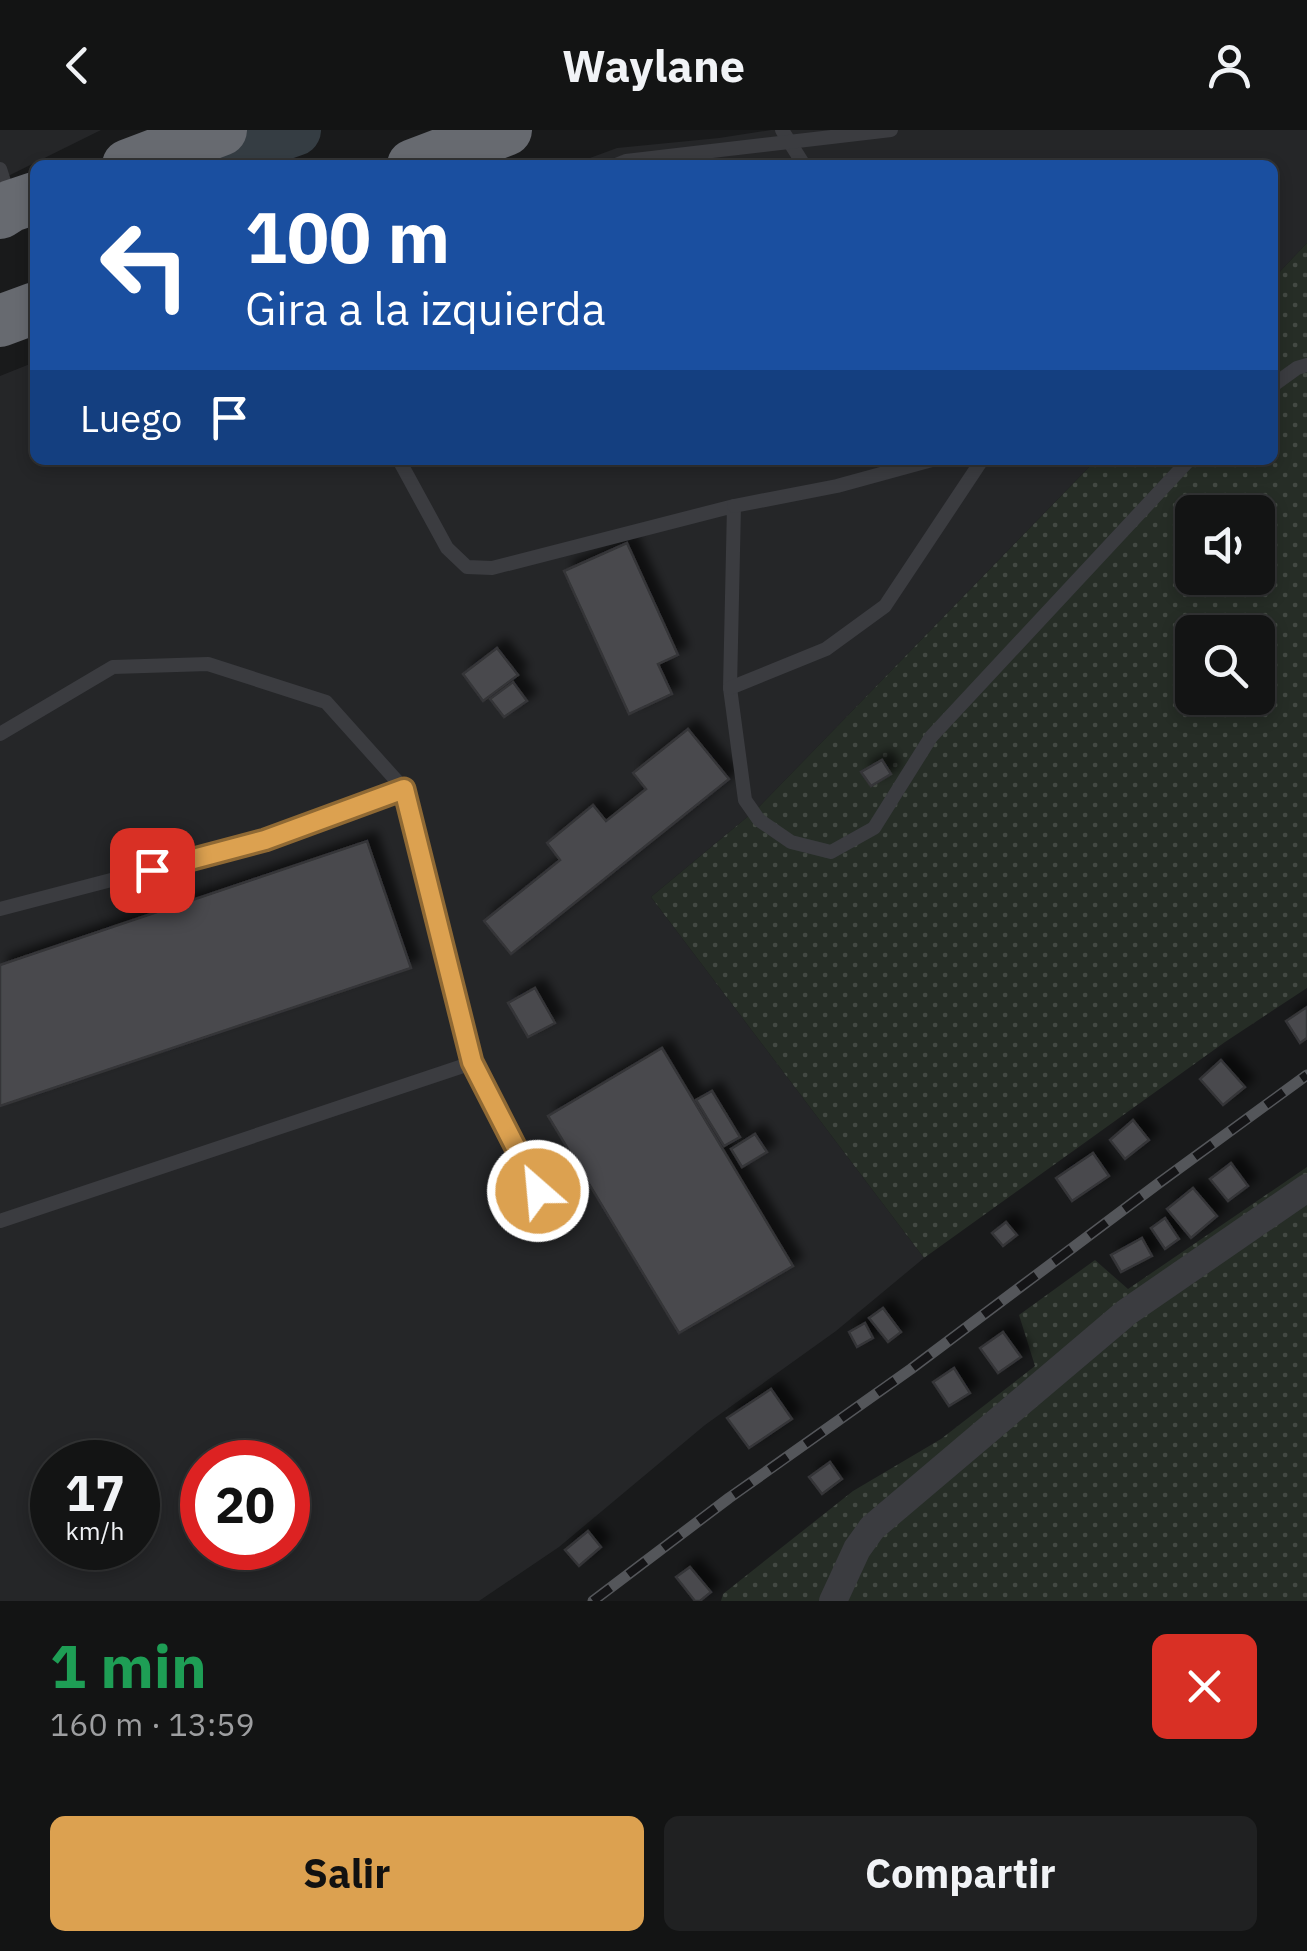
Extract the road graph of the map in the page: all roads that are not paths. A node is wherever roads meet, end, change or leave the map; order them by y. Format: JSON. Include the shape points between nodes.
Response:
{"nodes":[{"id":1,"x":221,"y":130,"type":"edge"},
{"id":2,"x":506,"y":130,"type":"edge"},
{"id":3,"x":890,"y":130,"type":"edge"},
{"id":4,"x":785,"y":136,"type":"edge"},
{"id":5,"x":149,"y":153,"type":"edge"},
{"id":6,"x":426,"y":160,"type":"edge"},
{"id":7,"x":638,"y":160,"type":"edge"},
{"id":8,"x":801,"y":160,"type":"edge"},
{"id":9,"x":30,"y":310,"type":"edge"},
{"id":10,"x":0,"y":321,"type":"edge"},
{"id":11,"x":1302,"y":366,"type":"edge"},
{"id":12,"x":1278,"y":382,"type":"edge"},
{"id":13,"x":403,"y":465,"type":"edge"},
{"id":14,"x":914,"y":465,"type":"edge"},
{"id":15,"x":979,"y":465,"type":"edge"},
{"id":16,"x":1184,"y":465,"type":"edge"},
{"id":17,"x":734,"y":506,"type":"junction"},
{"id":18,"x":730,"y":688,"type":"junction"},
{"id":19,"x":0,"y":734,"type":"edge"},
{"id":20,"x":404,"y":789,"type":"junction"},
{"id":21,"x":0,"y":909,"type":"edge"},
{"id":22,"x":472,"y":1062,"type":"junction"},
{"id":23,"x":1307,"y":1188,"type":"edge"},
{"id":24,"x":538,"y":1191,"type":"dead end"},
{"id":25,"x":0,"y":1220,"type":"edge"},
{"id":26,"x":833,"y":1601,"type":"edge"}],
"edges":[{"from":1,"to":5,"type":"highway"},
{"from":2,"to":6,"type":"highway"},
{"from":3,"to":4,"type":"lane"},
{"from":4,"to":7,"type":"lane"},
{"from":4,"to":8,"type":"lane"},
{"from":9,"to":10,"type":"highway"},
{"from":11,"to":12,"type":"lane"},
{"from":13,"to":17,"type":"lane","via":[[447,548],[467,567],[492,568]]},
{"from":14,"to":17,"type":"lane"},
{"from":15,"to":18,"type":"lane","via":[[885,606],[826,649]]},
{"from":16,"to":18,"type":"lane","via":[[932,737],[874,828],[830,852],[791,842],[759,820],[746,800]]},
{"from":17,"to":18,"type":"lane"},
{"from":19,"to":20,"type":"lane","via":[[113,667],[208,664],[326,702]]},
{"from":20,"to":21,"type":"lane","via":[[265,840]]},
{"from":20,"to":22,"type":"lane"},
{"from":22,"to":24,"type":"lane"},
{"from":22,"to":25,"type":"lane"},
{"from":23,"to":26,"type":"street","via":[[1127,1312],[872,1528]]}]}
